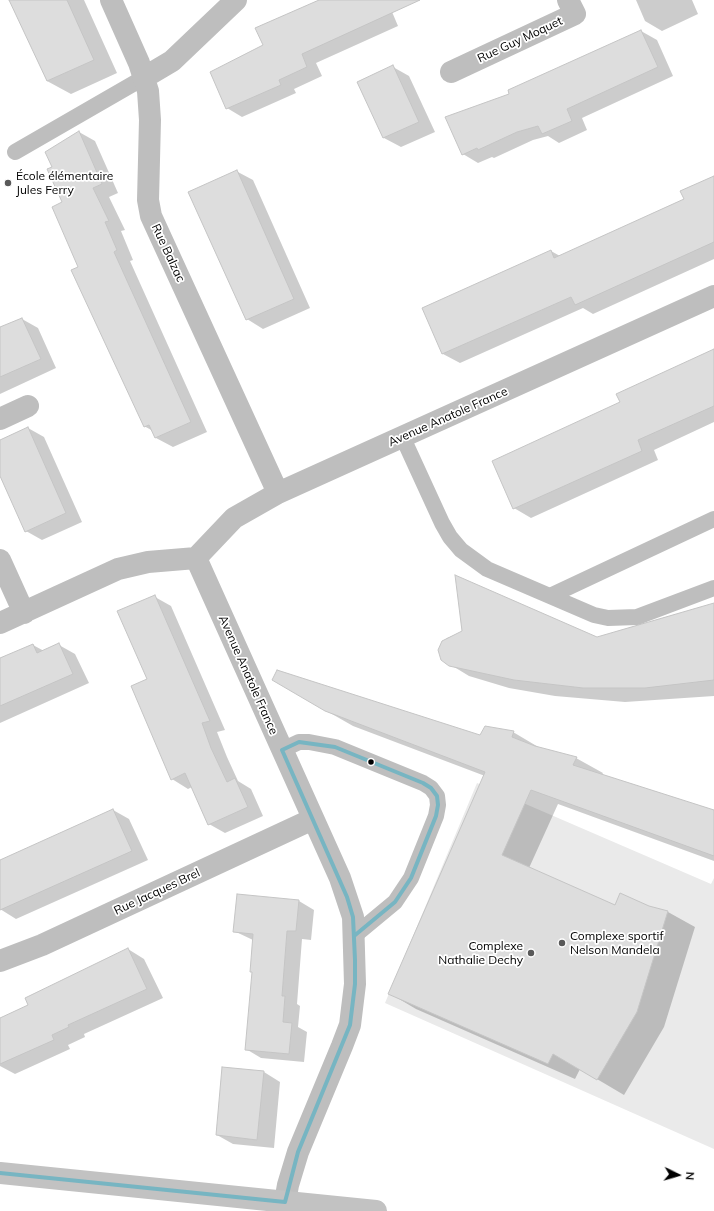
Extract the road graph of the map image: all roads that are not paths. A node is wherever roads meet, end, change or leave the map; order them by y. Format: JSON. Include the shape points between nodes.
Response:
{"nodes":[{"id":1,"x":111,"y":0,"type":"edge"},
{"id":2,"x":236,"y":0,"type":"edge"},
{"id":3,"x":568,"y":0,"type":"edge"},
{"id":4,"x":451,"y":72,"type":"dead end"},
{"id":5,"x":145,"y":77,"type":"junction"},
{"id":6,"x":15,"y":152,"type":"dead end"},
{"id":7,"x":714,"y":296,"type":"edge"},
{"id":8,"x":28,"y":406,"type":"dead end"},
{"id":9,"x":0,"y":419,"type":"edge"},
{"id":10,"x":403,"y":438,"type":"junction"},
{"id":11,"x":278,"y":493,"type":"junction"},
{"id":12,"x":714,"y":519,"type":"edge"},
{"id":13,"x":196,"y":558,"type":"junction"},
{"id":14,"x":0,"y":560,"type":"edge"},
{"id":15,"x":714,"y":588,"type":"edge"},
{"id":16,"x":550,"y":596,"type":"junction"},
{"id":17,"x":24,"y":613,"type":"junction"},
{"id":18,"x":0,"y":623,"type":"edge"},
{"id":19,"x":282,"y":750,"type":"junction"},
{"id":20,"x":313,"y":819,"type":"junction"},
{"id":21,"x":354,"y":936,"type":"junction"},
{"id":22,"x":0,"y":961,"type":"edge"},
{"id":23,"x":0,"y":1173,"type":"edge"},
{"id":24,"x":285,"y":1202,"type":"junction"},
{"id":25,"x":376,"y":1211,"type":"edge"}],
"edges":[{"from":1,"to":5,"type":"street","name":"Rue Balzac"},
{"from":2,"to":5,"type":"street","via":[[172,61]]},
{"from":3,"to":4,"type":"street","name":"Rue Guy Moquet","via":[[575,14]]},
{"from":5,"to":6,"type":"lane"},
{"from":5,"to":11,"type":"street","name":"Rue Balzac","via":[[149,104],[148,186],[151,216]]},
{"from":7,"to":10,"type":"street","name":"Avenue Anatole France"},
{"from":8,"to":9,"type":"street"},
{"from":10,"to":11,"type":"street","name":"Avenue Anatole France"},
{"from":10,"to":16,"type":"lane","via":[[442,523],[461,550],[487,569]]},
{"from":11,"to":13,"type":"street","name":"Avenue Anatole France","via":[[234,518]]},
{"from":12,"to":16,"type":"lane"},
{"from":13,"to":17,"type":"street","via":[[148,562],[118,569]]},
{"from":13,"to":19,"type":"street","name":"Avenue Anatole France"},
{"from":14,"to":17,"type":"street"},
{"from":15,"to":16,"type":"lane","via":[[637,617],[624,619],[594,615]]},
{"from":17,"to":18,"type":"street"},
{"from":19,"to":20,"type":"street","name":"Avenue Anatole France"},
{"from":19,"to":21,"type":"lane","via":[[299,742],[336,747],[423,783],[437,796],[436,816],[410,878],[395,902]]},
{"from":20,"to":21,"type":"street","name":"Avenue Anatole France","via":[[348,897]]},
{"from":20,"to":22,"type":"street","name":"Rue Jacques Brel","via":[[42,945]]},
{"from":21,"to":24,"type":"street","name":"Avenue Anatole France","via":[[355,984],[350,1025],[298,1152]]},
{"from":23,"to":24,"type":"main road"},
{"from":24,"to":25,"type":"main road"}]}
